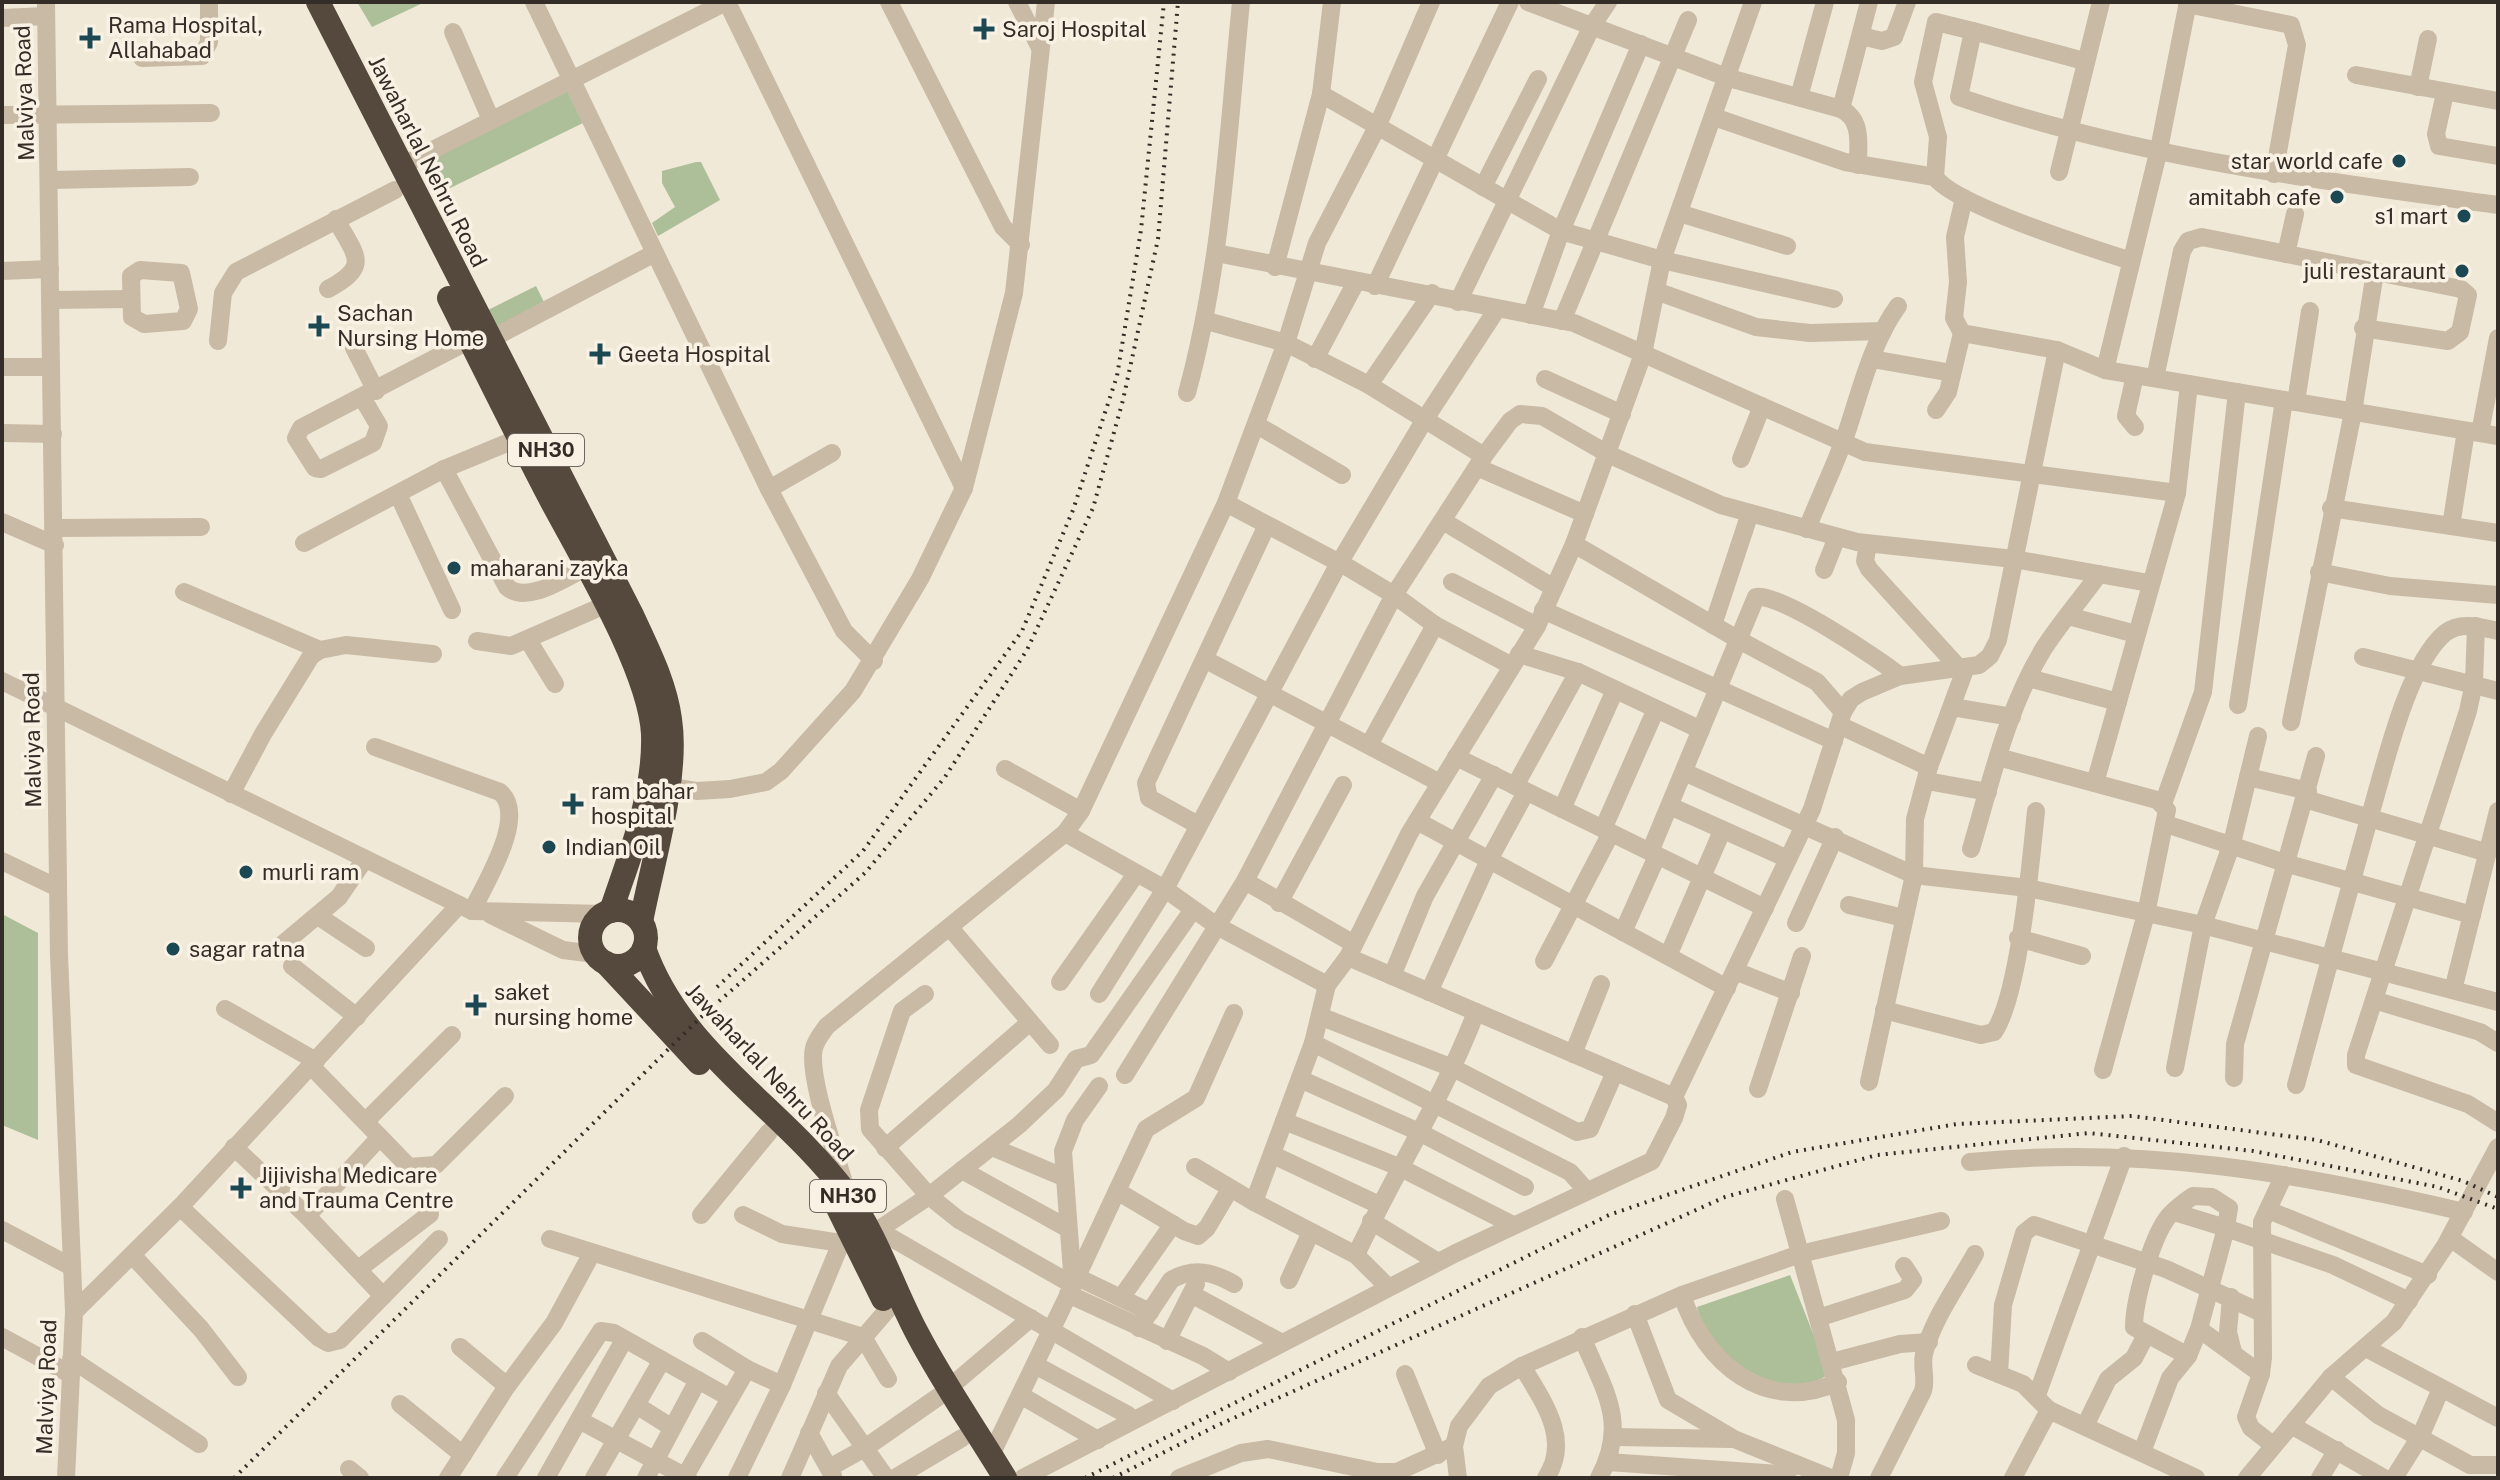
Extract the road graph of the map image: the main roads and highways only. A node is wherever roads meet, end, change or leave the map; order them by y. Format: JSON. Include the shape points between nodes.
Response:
{"nodes":[{"id":1,"x":303,"y":2,"type":"edge"},
{"id":2,"x":318,"y":2,"type":"edge"},
{"id":3,"x":480,"y":340,"type":"junction"},
{"id":4,"x":658,"y":784,"type":"junction"},
{"id":5,"x":608,"y":913,"type":"junction"},
{"id":6,"x":641,"y":922,"type":"junction"},
{"id":7,"x":644,"y":948,"type":"junction"},
{"id":8,"x":600,"y":959,"type":"junction"},
{"id":9,"x":860,"y":1234,"type":"junction"},
{"id":10,"x":944,"y":1392,"type":"junction"},
{"id":11,"x":989,"y":1466,"type":"edge"},
{"id":12,"x":1005,"y":1478,"type":"edge"}],
"edges":[{"from":1,"to":3,"type":"highway","name":"Jawaharlal Nehru Road","number":"NH30","via":[[395,190]]},
{"from":2,"to":3,"type":"highway","name":"Jawaharlal Nehru Road","number":"NH30"},
{"from":3,"to":4,"type":"highway","name":"Jawaharlal Nehru Road","number":"NH30","via":[[519,438],[587,567],[649,707]]},
{"from":3,"to":4,"type":"highway","name":"Jawaharlal Nehru Road","number":"NH30","via":[[656,669],[672,732]]},
{"from":4,"to":5,"type":"highway","name":"Jawaharlal Nehru Road","number":"NH30"},
{"from":4,"to":6,"type":"highway","name":"Jawaharlal Nehru Road","number":"NH30"},
{"from":5,"to":6,"type":"highway","via":[[631,913]]},
{"from":5,"to":8,"type":"highway","name":"Jawaharlal Nehru Road","number":"NH30","via":[[590,935]]},
{"from":6,"to":7,"type":"highway","name":"Jawaharlal Nehru Road","number":"NH30"},
{"from":7,"to":8,"type":"highway","via":[[625,965]]},
{"from":7,"to":9,"type":"highway","name":"Jawaharlal Nehru Road","number":"NH30","via":[[654,977],[686,1026],[825,1166],[848,1196]]},
{"from":8,"to":9,"type":"highway","name":"Jawaharlal Nehru Road","number":"NH30","via":[[826,1189]]},
{"from":9,"to":10,"type":"highway","name":"Jawaharlal Nehru Road","number":"NH30"},
{"from":9,"to":10,"type":"highway","name":"Jawaharlal Nehru Road","number":"NH30","via":[[888,1309]]},
{"from":10,"to":11,"type":"highway","name":"Jawaharlal Nehru Road","number":"NH30"},
{"from":10,"to":11,"type":"highway","name":"Jawaharlal Nehru Road","number":"NH30","via":[[962,1438]]},
{"from":11,"to":12,"type":"highway","name":"Jawaharlal Nehru Road","number":"NH30"}]}
